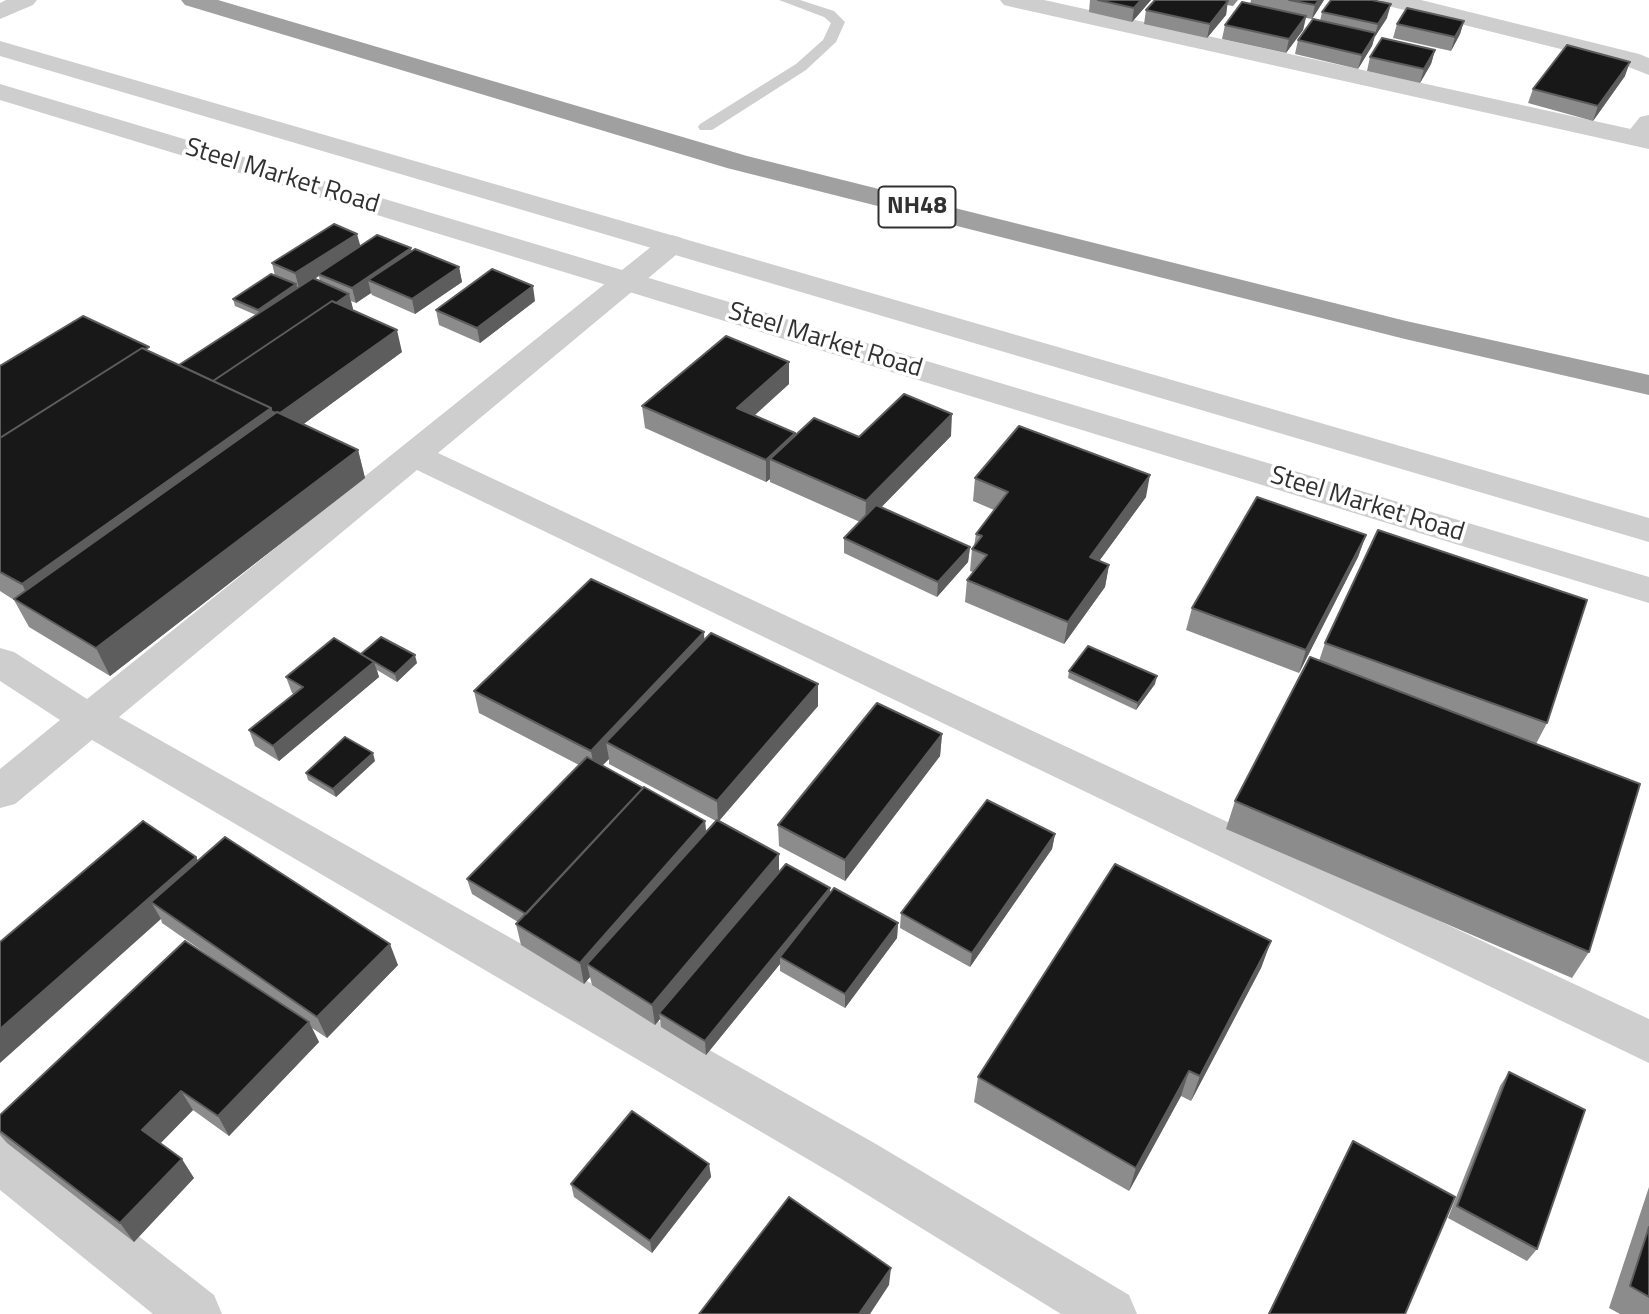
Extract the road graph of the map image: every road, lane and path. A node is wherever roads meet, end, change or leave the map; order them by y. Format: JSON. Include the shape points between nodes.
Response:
{"nodes":[{"id":1,"x":24,"y":0,"type":"edge"},
{"id":2,"x":193,"y":0,"type":"edge"},
{"id":3,"x":263,"y":0,"type":"edge"},
{"id":4,"x":786,"y":0,"type":"edge"},
{"id":5,"x":1012,"y":0,"type":"edge"},
{"id":6,"x":1392,"y":0,"type":"edge"},
{"id":7,"x":0,"y":12,"type":"edge"},
{"id":8,"x":0,"y":48,"type":"edge"},
{"id":9,"x":1649,"y":67,"type":"edge"},
{"id":10,"x":0,"y":92,"type":"edge"},
{"id":11,"x":706,"y":127,"type":"junction"},
{"id":12,"x":1645,"y":134,"type":"edge"},
{"id":13,"x":672,"y":244,"type":"junction"},
{"id":14,"x":629,"y":282,"type":"junction"},
{"id":15,"x":1649,"y":363,"type":"edge"},
{"id":16,"x":1649,"y":385,"type":"edge"},
{"id":17,"x":416,"y":456,"type":"junction"},
{"id":18,"x":1649,"y":530,"type":"edge"},
{"id":19,"x":1649,"y":590,"type":"edge"},
{"id":20,"x":0,"y":662,"type":"edge"},
{"id":21,"x":90,"y":720,"type":"junction"},
{"id":22,"x":0,"y":792,"type":"edge"},
{"id":23,"x":1649,"y":1042,"type":"edge"},
{"id":24,"x":0,"y":1158,"type":"edge"},
{"id":25,"x":195,"y":1314,"type":"edge"},
{"id":26,"x":1110,"y":1314,"type":"edge"}],
"edges":[{"from":1,"to":7,"type":"street"},
{"from":2,"to":16,"type":"highway","number":"NH48","via":[[737,162],[1405,330]]},
{"from":3,"to":11,"type":"highway","number":"NH48"},
{"from":4,"to":11,"type":"lane","via":[[829,14],[838,22],[829,43]]},
{"from":5,"to":12,"type":"street"},
{"from":6,"to":9,"type":"street"},
{"from":8,"to":13,"type":"street","name":"Steel Market Road"},
{"from":10,"to":14,"type":"street","name":"Steel Market Road"},
{"from":11,"to":15,"type":"highway","number":"NH48","via":[[976,204],[1418,316]]},
{"from":13,"to":14,"type":"street"},
{"from":13,"to":18,"type":"street","name":"Steel Market Road"},
{"from":14,"to":17,"type":"street"},
{"from":14,"to":19,"type":"street","name":"Steel Market Road"},
{"from":17,"to":21,"type":"street"},
{"from":17,"to":23,"type":"street"},
{"from":20,"to":21,"type":"street"},
{"from":21,"to":22,"type":"street"},
{"from":21,"to":26,"type":"street","via":[[859,1161]]},
{"from":24,"to":25,"type":"street"}]}
